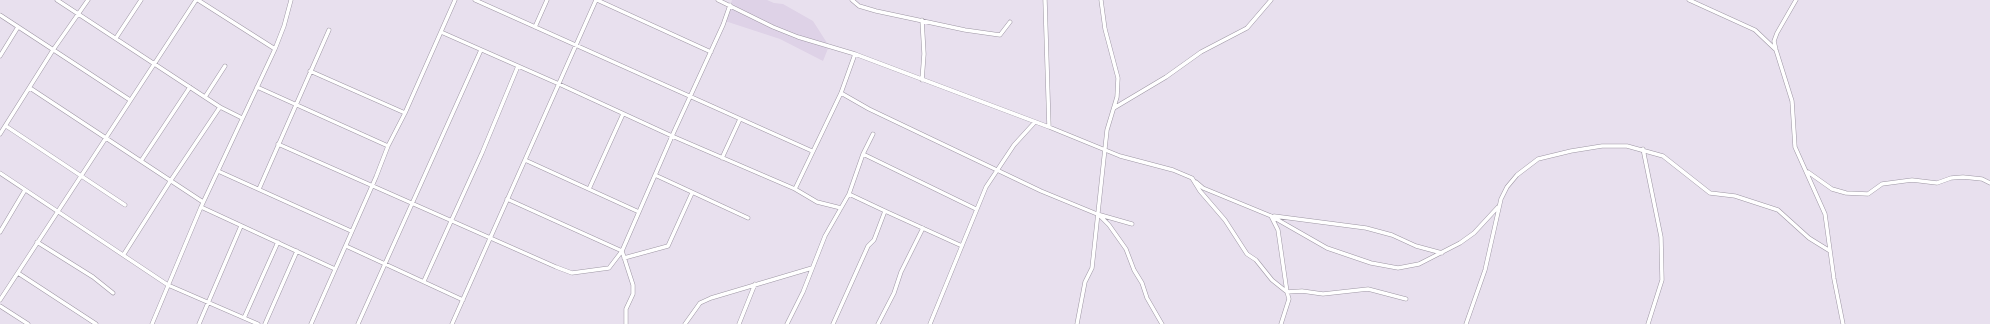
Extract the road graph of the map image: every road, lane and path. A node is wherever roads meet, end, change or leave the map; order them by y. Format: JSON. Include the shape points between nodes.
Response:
{"nodes":[{"id":1,"x":57,"y":0,"type":"edge"},
{"id":2,"x":88,"y":0,"type":"edge"},
{"id":3,"x":140,"y":0,"type":"edge"},
{"id":4,"x":197,"y":0,"type":"edge"},
{"id":5,"x":286,"y":0,"type":"edge"},
{"id":6,"x":455,"y":0,"type":"edge"},
{"id":7,"x":475,"y":0,"type":"edge"},
{"id":8,"x":547,"y":0,"type":"edge"},
{"id":9,"x":597,"y":0,"type":"edge"},
{"id":10,"x":718,"y":0,"type":"edge"},
{"id":11,"x":852,"y":0,"type":"edge"},
{"id":12,"x":1045,"y":0,"type":"edge"},
{"id":13,"x":1101,"y":0,"type":"edge"},
{"id":14,"x":1271,"y":0,"type":"edge"},
{"id":15,"x":1689,"y":0,"type":"edge"},
{"id":16,"x":1796,"y":0,"type":"edge"},
{"id":17,"x":290,"y":1,"type":"edge"},
{"id":18,"x":730,"y":5,"type":"junction"},
{"id":19,"x":78,"y":14,"type":"junction"},
{"id":20,"x":0,"y":15,"type":"edge"},
{"id":21,"x":922,"y":20,"type":"junction"},
{"id":22,"x":1010,"y":22,"type":"dead end"},
{"id":23,"x":18,"y":27,"type":"junction"},
{"id":24,"x":535,"y":27,"type":"junction"},
{"id":25,"x":329,"y":30,"type":"dead end"},
{"id":26,"x":441,"y":32,"type":"junction"},
{"id":27,"x":116,"y":38,"type":"junction"},
{"id":28,"x":576,"y":46,"type":"junction"},
{"id":29,"x":275,"y":49,"type":"junction"},
{"id":30,"x":53,"y":50,"type":"junction"},
{"id":31,"x":481,"y":50,"type":"junction"},
{"id":32,"x":1776,"y":50,"type":"junction"},
{"id":33,"x":711,"y":52,"type":"junction"},
{"id":34,"x":855,"y":54,"type":"junction"},
{"id":35,"x":0,"y":56,"type":"edge"},
{"id":36,"x":154,"y":63,"type":"junction"},
{"id":37,"x":225,"y":66,"type":"dead end"},
{"id":38,"x":518,"y":66,"type":"junction"},
{"id":39,"x":310,"y":71,"type":"junction"},
{"id":40,"x":922,"y":80,"type":"junction"},
{"id":41,"x":559,"y":84,"type":"junction"},
{"id":42,"x":190,"y":87,"type":"junction"},
{"id":43,"x":257,"y":87,"type":"junction"},
{"id":44,"x":30,"y":88,"type":"junction"},
{"id":45,"x":841,"y":93,"type":"junction"},
{"id":46,"x":205,"y":97,"type":"junction"},
{"id":47,"x":690,"y":97,"type":"junction"},
{"id":48,"x":130,"y":100,"type":"junction"},
{"id":49,"x":295,"y":105,"type":"junction"},
{"id":50,"x":220,"y":107,"type":"junction"},
{"id":51,"x":1114,"y":108,"type":"junction"},
{"id":52,"x":405,"y":113,"type":"junction"},
{"id":53,"x":623,"y":114,"type":"junction"},
{"id":54,"x":242,"y":118,"type":"junction"},
{"id":55,"x":740,"y":119,"type":"junction"},
{"id":56,"x":1035,"y":122,"type":"junction"},
{"id":57,"x":6,"y":126,"type":"junction"},
{"id":58,"x":1049,"y":127,"type":"junction"},
{"id":59,"x":0,"y":134,"type":"edge"},
{"id":60,"x":873,"y":134,"type":"dead end"},
{"id":61,"x":672,"y":136,"type":"junction"},
{"id":62,"x":105,"y":138,"type":"junction"},
{"id":63,"x":278,"y":144,"type":"junction"},
{"id":64,"x":388,"y":146,"type":"junction"},
{"id":65,"x":1643,"y":149,"type":"junction"},
{"id":66,"x":1106,"y":150,"type":"junction"},
{"id":67,"x":812,"y":151,"type":"junction"},
{"id":68,"x":862,"y":154,"type":"junction"},
{"id":69,"x":722,"y":158,"type":"junction"},
{"id":70,"x":526,"y":160,"type":"junction"},
{"id":71,"x":141,"y":161,"type":"junction"},
{"id":72,"x":997,"y":170,"type":"junction"},
{"id":73,"x":218,"y":171,"type":"junction"},
{"id":74,"x":1807,"y":171,"type":"junction"},
{"id":75,"x":0,"y":173,"type":"edge"},
{"id":76,"x":80,"y":175,"type":"junction"},
{"id":77,"x":655,"y":175,"type":"junction"},
{"id":78,"x":1192,"y":178,"type":"junction"},
{"id":79,"x":171,"y":180,"type":"junction"},
{"id":80,"x":1990,"y":183,"type":"edge"},
{"id":81,"x":372,"y":186,"type":"junction"},
{"id":82,"x":259,"y":189,"type":"junction"},
{"id":83,"x":589,"y":189,"type":"junction"},
{"id":84,"x":796,"y":189,"type":"junction"},
{"id":85,"x":26,"y":190,"type":"junction"},
{"id":86,"x":692,"y":193,"type":"junction"},
{"id":87,"x":849,"y":194,"type":"junction"},
{"id":88,"x":507,"y":199,"type":"junction"},
{"id":89,"x":203,"y":202,"type":"junction"},
{"id":90,"x":411,"y":203,"type":"junction"},
{"id":91,"x":125,"y":205,"type":"dead end"},
{"id":92,"x":201,"y":207,"type":"junction"},
{"id":93,"x":1499,"y":207,"type":"junction"},
{"id":94,"x":841,"y":208,"type":"junction"},
{"id":95,"x":976,"y":209,"type":"junction"},
{"id":96,"x":58,"y":211,"type":"junction"},
{"id":97,"x":639,"y":212,"type":"junction"},
{"id":98,"x":885,"y":212,"type":"junction"},
{"id":99,"x":1097,"y":214,"type":"junction"},
{"id":100,"x":1271,"y":216,"type":"junction"},
{"id":101,"x":748,"y":218,"type":"dead end"},
{"id":102,"x":452,"y":220,"type":"junction"},
{"id":103,"x":1132,"y":224,"type":"dead end"},
{"id":104,"x":241,"y":226,"type":"junction"},
{"id":105,"x":923,"y":228,"type":"junction"},
{"id":106,"x":351,"y":231,"type":"junction"},
{"id":107,"x":0,"y":232,"type":"edge"},
{"id":108,"x":491,"y":238,"type":"junction"},
{"id":109,"x":37,"y":242,"type":"junction"},
{"id":110,"x":278,"y":242,"type":"junction"},
{"id":111,"x":346,"y":246,"type":"junction"},
{"id":112,"x":962,"y":246,"type":"junction"},
{"id":113,"x":297,"y":251,"type":"junction"},
{"id":114,"x":1830,"y":251,"type":"junction"},
{"id":115,"x":622,"y":252,"type":"junction"},
{"id":116,"x":1442,"y":253,"type":"junction"},
{"id":117,"x":124,"y":254,"type":"junction"},
{"id":118,"x":624,"y":258,"type":"junction"},
{"id":119,"x":386,"y":264,"type":"junction"},
{"id":120,"x":812,"y":268,"type":"junction"},
{"id":121,"x":335,"y":269,"type":"junction"},
{"id":122,"x":18,"y":272,"type":"junction"},
{"id":123,"x":424,"y":282,"type":"junction"},
{"id":124,"x":755,"y":284,"type":"junction"},
{"id":125,"x":168,"y":285,"type":"junction"},
{"id":126,"x":1287,"y":292,"type":"junction"},
{"id":127,"x":113,"y":293,"type":"dead end"},
{"id":128,"x":1406,"y":299,"type":"dead end"},
{"id":129,"x":0,"y":300,"type":"edge"},
{"id":130,"x":463,"y":300,"type":"junction"},
{"id":131,"x":210,"y":302,"type":"junction"},
{"id":132,"x":0,"y":306,"type":"edge"},
{"id":133,"x":693,"y":313,"type":"junction"},
{"id":134,"x":244,"y":318,"type":"junction"},
{"id":135,"x":28,"y":324,"type":"edge"},
{"id":136,"x":96,"y":324,"type":"edge"},
{"id":137,"x":152,"y":324,"type":"edge"},
{"id":138,"x":199,"y":324,"type":"edge"},
{"id":139,"x":258,"y":324,"type":"edge"},
{"id":140,"x":265,"y":324,"type":"edge"},
{"id":141,"x":311,"y":324,"type":"edge"},
{"id":142,"x":358,"y":324,"type":"edge"},
{"id":143,"x":452,"y":324,"type":"edge"},
{"id":144,"x":626,"y":324,"type":"edge"},
{"id":145,"x":685,"y":324,"type":"edge"},
{"id":146,"x":689,"y":324,"type":"edge"},
{"id":147,"x":739,"y":324,"type":"edge"},
{"id":148,"x":787,"y":324,"type":"edge"},
{"id":149,"x":833,"y":324,"type":"edge"},
{"id":150,"x":878,"y":324,"type":"edge"},
{"id":151,"x":930,"y":324,"type":"edge"},
{"id":152,"x":1077,"y":324,"type":"edge"},
{"id":153,"x":1162,"y":324,"type":"edge"},
{"id":154,"x":1281,"y":324,"type":"edge"},
{"id":155,"x":1466,"y":324,"type":"edge"},
{"id":156,"x":1648,"y":324,"type":"edge"},
{"id":157,"x":1843,"y":324,"type":"edge"}],
"edges":[{"from":1,"to":19,"type":"street"},
{"from":2,"to":19,"type":"street"},
{"from":3,"to":27,"type":"street"},
{"from":4,"to":29,"type":"street"},
{"from":4,"to":36,"type":"street"},
{"from":5,"to":17,"type":"street"},
{"from":6,"to":26,"type":"street"},
{"from":7,"to":24,"type":"street"},
{"from":8,"to":24,"type":"street"},
{"from":9,"to":28,"type":"street"},
{"from":9,"to":33,"type":"street"},
{"from":10,"to":18,"type":"street"},
{"from":11,"to":21,"type":"street","via":[[859,6]]},
{"from":12,"to":58,"type":"street"},
{"from":13,"to":51,"type":"street","via":[[1105,29],[1118,78]]},
{"from":14,"to":51,"type":"street","via":[[1247,28],[1201,52],[1166,77]]},
{"from":15,"to":32,"type":"street","via":[[1755,30]]},
{"from":16,"to":32,"type":"street","via":[[1777,33],[1774,41]]},
{"from":17,"to":29,"type":"street"},
{"from":18,"to":33,"type":"street"},
{"from":18,"to":34,"type":"street","via":[[798,37]]},
{"from":19,"to":27,"type":"street"},
{"from":19,"to":30,"type":"street"},
{"from":20,"to":23,"type":"street"},
{"from":21,"to":22,"type":"street","via":[[1000,35]]},
{"from":21,"to":40,"type":"street"},
{"from":23,"to":30,"type":"street"},
{"from":23,"to":35,"type":"street"},
{"from":24,"to":28,"type":"street"},
{"from":25,"to":39,"type":"street"},
{"from":26,"to":31,"type":"street"},
{"from":26,"to":52,"type":"street"},
{"from":27,"to":36,"type":"street"},
{"from":28,"to":41,"type":"street"},
{"from":28,"to":47,"type":"street"},
{"from":29,"to":43,"type":"street"},
{"from":30,"to":44,"type":"street"},
{"from":30,"to":48,"type":"street"},
{"from":31,"to":38,"type":"street"},
{"from":31,"to":90,"type":"street"},
{"from":32,"to":74,"type":"street","via":[[1792,101],[1795,147]]},
{"from":33,"to":47,"type":"street"},
{"from":34,"to":40,"type":"street"},
{"from":34,"to":45,"type":"street"},
{"from":36,"to":42,"type":"street"},
{"from":36,"to":48,"type":"street"},
{"from":37,"to":46,"type":"street"},
{"from":38,"to":41,"type":"street"},
{"from":38,"to":102,"type":"street"},
{"from":39,"to":49,"type":"street"},
{"from":39,"to":52,"type":"street"},
{"from":40,"to":56,"type":"street"},
{"from":41,"to":53,"type":"street"},
{"from":41,"to":70,"type":"street"},
{"from":42,"to":46,"type":"street"},
{"from":42,"to":71,"type":"street"},
{"from":43,"to":49,"type":"street"},
{"from":43,"to":54,"type":"street"},
{"from":44,"to":57,"type":"street"},
{"from":44,"to":62,"type":"street"},
{"from":45,"to":67,"type":"street"},
{"from":45,"to":72,"type":"street"},
{"from":46,"to":50,"type":"street"},
{"from":47,"to":55,"type":"street"},
{"from":47,"to":61,"type":"street"},
{"from":48,"to":62,"type":"street"},
{"from":49,"to":63,"type":"street"},
{"from":49,"to":64,"type":"street"},
{"from":50,"to":54,"type":"street"},
{"from":50,"to":79,"type":"street"},
{"from":51,"to":66,"type":"street","via":[[1107,130]]},
{"from":52,"to":64,"type":"street"},
{"from":53,"to":61,"type":"street"},
{"from":53,"to":83,"type":"street"},
{"from":54,"to":73,"type":"street"},
{"from":55,"to":67,"type":"street"},
{"from":55,"to":69,"type":"street"},
{"from":56,"to":58,"type":"street"},
{"from":56,"to":72,"type":"street","via":[[1014,145]]},
{"from":57,"to":59,"type":"street"},
{"from":57,"to":76,"type":"street"},
{"from":58,"to":66,"type":"street"},
{"from":60,"to":68,"type":"street"},
{"from":61,"to":69,"type":"street"},
{"from":61,"to":77,"type":"street"},
{"from":62,"to":71,"type":"street"},
{"from":62,"to":76,"type":"street"},
{"from":63,"to":81,"type":"street"},
{"from":63,"to":82,"type":"street"},
{"from":64,"to":81,"type":"street"},
{"from":65,"to":93,"type":"street","via":[[1602,146],[1538,159],[1507,187]]},
{"from":65,"to":114,"type":"street","via":[[1663,156],[1710,193],[1734,196],[1778,210],[1809,238]]},
{"from":65,"to":156,"type":"street","via":[[1661,237],[1662,280]]},
{"from":66,"to":78,"type":"street"},
{"from":66,"to":99,"type":"street"},
{"from":67,"to":84,"type":"street"},
{"from":68,"to":87,"type":"street"},
{"from":68,"to":95,"type":"street"},
{"from":69,"to":84,"type":"street"},
{"from":70,"to":83,"type":"street"},
{"from":70,"to":88,"type":"street"},
{"from":71,"to":79,"type":"street"},
{"from":72,"to":95,"type":"street"},
{"from":72,"to":99,"type":"street"},
{"from":73,"to":82,"type":"street"},
{"from":73,"to":89,"type":"street"},
{"from":74,"to":80,"type":"street","via":[[1828,188],[1861,194],[1871,193],[1884,183],[1912,180],[1937,183],[1963,176]]},
{"from":74,"to":114,"type":"street","via":[[1824,207]]},
{"from":75,"to":85,"type":"street"},
{"from":76,"to":91,"type":"street"},
{"from":76,"to":96,"type":"street"},
{"from":77,"to":86,"type":"street"},
{"from":77,"to":97,"type":"street"},
{"from":78,"to":100,"type":"street","via":[[1203,188]]},
{"from":78,"to":126,"type":"street","via":[[1225,220],[1247,254]]},
{"from":79,"to":89,"type":"street"},
{"from":79,"to":117,"type":"street"},
{"from":81,"to":90,"type":"street"},
{"from":81,"to":106,"type":"street"},
{"from":82,"to":106,"type":"street"},
{"from":83,"to":97,"type":"street"},
{"from":84,"to":94,"type":"street","via":[[817,202]]},
{"from":85,"to":96,"type":"street"},
{"from":85,"to":107,"type":"street"},
{"from":86,"to":101,"type":"street"},
{"from":86,"to":118,"type":"street","via":[[668,246]]},
{"from":87,"to":94,"type":"street"},
{"from":87,"to":98,"type":"street"},
{"from":88,"to":108,"type":"street"},
{"from":88,"to":115,"type":"street"},
{"from":89,"to":92,"type":"street"},
{"from":90,"to":102,"type":"street"},
{"from":90,"to":119,"type":"street"},
{"from":92,"to":104,"type":"street"},
{"from":92,"to":125,"type":"street"},
{"from":93,"to":116,"type":"street","via":[[1474,233]]},
{"from":93,"to":155,"type":"street","via":[[1485,270]]},
{"from":94,"to":120,"type":"street","via":[[825,236]]},
{"from":95,"to":112,"type":"street"},
{"from":96,"to":109,"type":"street"},
{"from":96,"to":117,"type":"street"},
{"from":97,"to":115,"type":"street"},
{"from":98,"to":105,"type":"street"},
{"from":98,"to":149,"type":"street"},
{"from":99,"to":103,"type":"street"},
{"from":99,"to":152,"type":"street","via":[[1092,268],[1084,282]]},
{"from":99,"to":153,"type":"street","via":[[1109,225],[1126,249]]},
{"from":100,"to":116,"type":"street","via":[[1366,228]]},
{"from":100,"to":116,"type":"street","via":[[1328,248],[1371,263],[1398,268],[1419,264]]},
{"from":100,"to":126,"type":"street","via":[[1278,230]]},
{"from":102,"to":108,"type":"street"},
{"from":102,"to":123,"type":"street"},
{"from":104,"to":110,"type":"street"},
{"from":104,"to":131,"type":"street"},
{"from":105,"to":112,"type":"street"},
{"from":105,"to":150,"type":"street"},
{"from":106,"to":111,"type":"street"},
{"from":108,"to":115,"type":"street","via":[[572,273],[610,268]]},
{"from":108,"to":130,"type":"street"},
{"from":109,"to":122,"type":"street"},
{"from":109,"to":127,"type":"street","via":[[93,276]]},
{"from":110,"to":113,"type":"street"},
{"from":110,"to":134,"type":"street"},
{"from":111,"to":119,"type":"street"},
{"from":111,"to":121,"type":"street"},
{"from":112,"to":151,"type":"street"},
{"from":113,"to":121,"type":"street"},
{"from":113,"to":140,"type":"street"},
{"from":114,"to":157,"type":"street"},
{"from":115,"to":118,"type":"street"},
{"from":117,"to":125,"type":"street"},
{"from":118,"to":144,"type":"street","via":[[633,285],[633,294],[626,309]]},
{"from":119,"to":123,"type":"street"},
{"from":119,"to":142,"type":"street"},
{"from":120,"to":124,"type":"street"},
{"from":120,"to":148,"type":"street"},
{"from":121,"to":141,"type":"street"},
{"from":122,"to":129,"type":"street"},
{"from":122,"to":136,"type":"street"},
{"from":123,"to":130,"type":"street"},
{"from":124,"to":133,"type":"street","via":[[706,300],[700,303]]},
{"from":124,"to":147,"type":"street"},
{"from":125,"to":131,"type":"street"},
{"from":125,"to":137,"type":"street"},
{"from":126,"to":128,"type":"street","via":[[1302,290],[1323,294],[1368,289]]},
{"from":126,"to":154,"type":"street","via":[[1289,299]]},
{"from":130,"to":143,"type":"street"},
{"from":131,"to":134,"type":"street"},
{"from":131,"to":138,"type":"street"},
{"from":132,"to":135,"type":"street"},
{"from":133,"to":145,"type":"street"},
{"from":133,"to":146,"type":"street"},
{"from":134,"to":139,"type":"street"}]}
